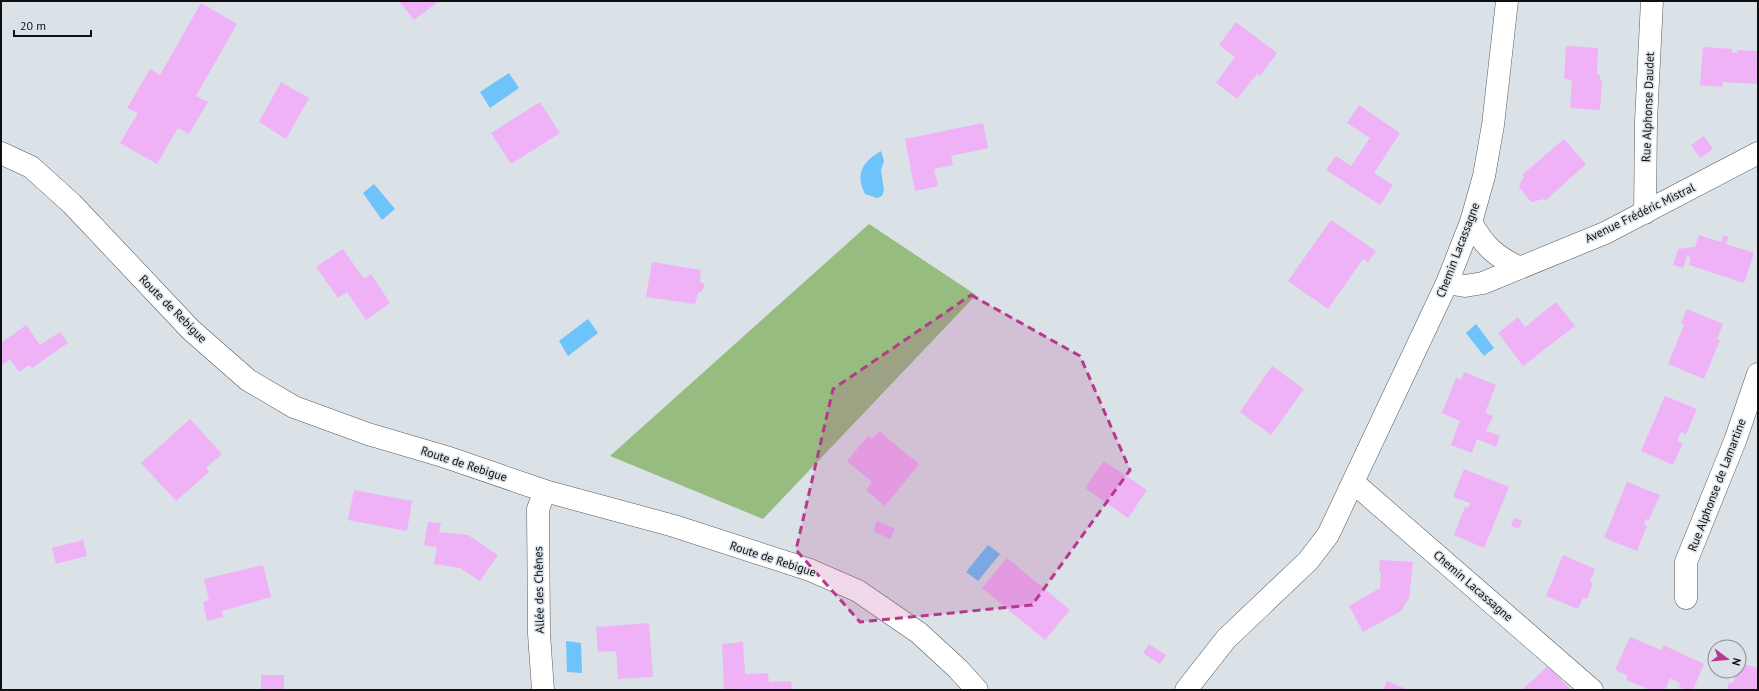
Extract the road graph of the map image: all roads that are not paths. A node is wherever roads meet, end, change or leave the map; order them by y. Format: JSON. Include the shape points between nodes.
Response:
{"nodes":[{"id":1,"x":1507,"y":1,"type":"edge"},
{"id":2,"x":1652,"y":1,"type":"edge"},
{"id":3,"x":1758,"y":153,"type":"edge"},
{"id":4,"x":1,"y":154,"type":"edge"},
{"id":5,"x":1645,"y":212,"type":"junction"},
{"id":6,"x":1471,"y":222,"type":"junction"},
{"id":7,"x":1520,"y":268,"type":"junction"},
{"id":8,"x":1447,"y":283,"type":"junction"},
{"id":9,"x":1758,"y":374,"type":"edge"},
{"id":10,"x":1354,"y":483,"type":"junction"},
{"id":11,"x":545,"y":491,"type":"junction"},
{"id":12,"x":1686,"y":598,"type":"dead end"},
{"id":13,"x":542,"y":690,"type":"edge"},
{"id":14,"x":977,"y":690,"type":"edge"},
{"id":15,"x":1186,"y":690,"type":"edge"},
{"id":16,"x":1592,"y":690,"type":"edge"}],
"edges":[{"from":1,"to":6,"type":"street","name":"Chemin Lacassagne","via":[[1493,125],[1484,176]]},
{"from":2,"to":5,"type":"street","name":"Rue Alphonse Daudet","via":[[1646,121]]},
{"from":3,"to":5,"type":"street","name":"Avenue Frédéric Mistral"},
{"from":4,"to":11,"type":"street","name":"Route de Rebigue","via":[[31,166],[72,204],[190,330],[248,380],[294,407],[368,434],[446,457]]},
{"from":5,"to":7,"type":"street","name":"Avenue Frédéric Mistral","via":[[1605,233]]},
{"from":6,"to":7,"type":"street","via":[[1491,251]]},
{"from":6,"to":8,"type":"street","name":"Chemin Lacassagne"},
{"from":7,"to":8,"type":"street","name":"Avenue Frédéric Mistral","via":[[1483,283],[1465,286]]},
{"from":8,"to":10,"type":"street","name":"Chemin Lacassagne"},
{"from":9,"to":12,"type":"street","name":"Rue Alphonse de Lamartine","via":[[1735,441],[1686,562]]},
{"from":10,"to":15,"type":"street","name":"Chemin Lacassagne","via":[[1328,535],[1308,561],[1226,639]]},
{"from":10,"to":16,"type":"street","name":"Chemin Lacassagne"},
{"from":11,"to":13,"type":"street","name":"Allée des Chênes","via":[[538,509]]},
{"from":11,"to":14,"type":"street","name":"Route de Rebigue","via":[[674,526],[810,570],[858,591],[919,633]]}]}
